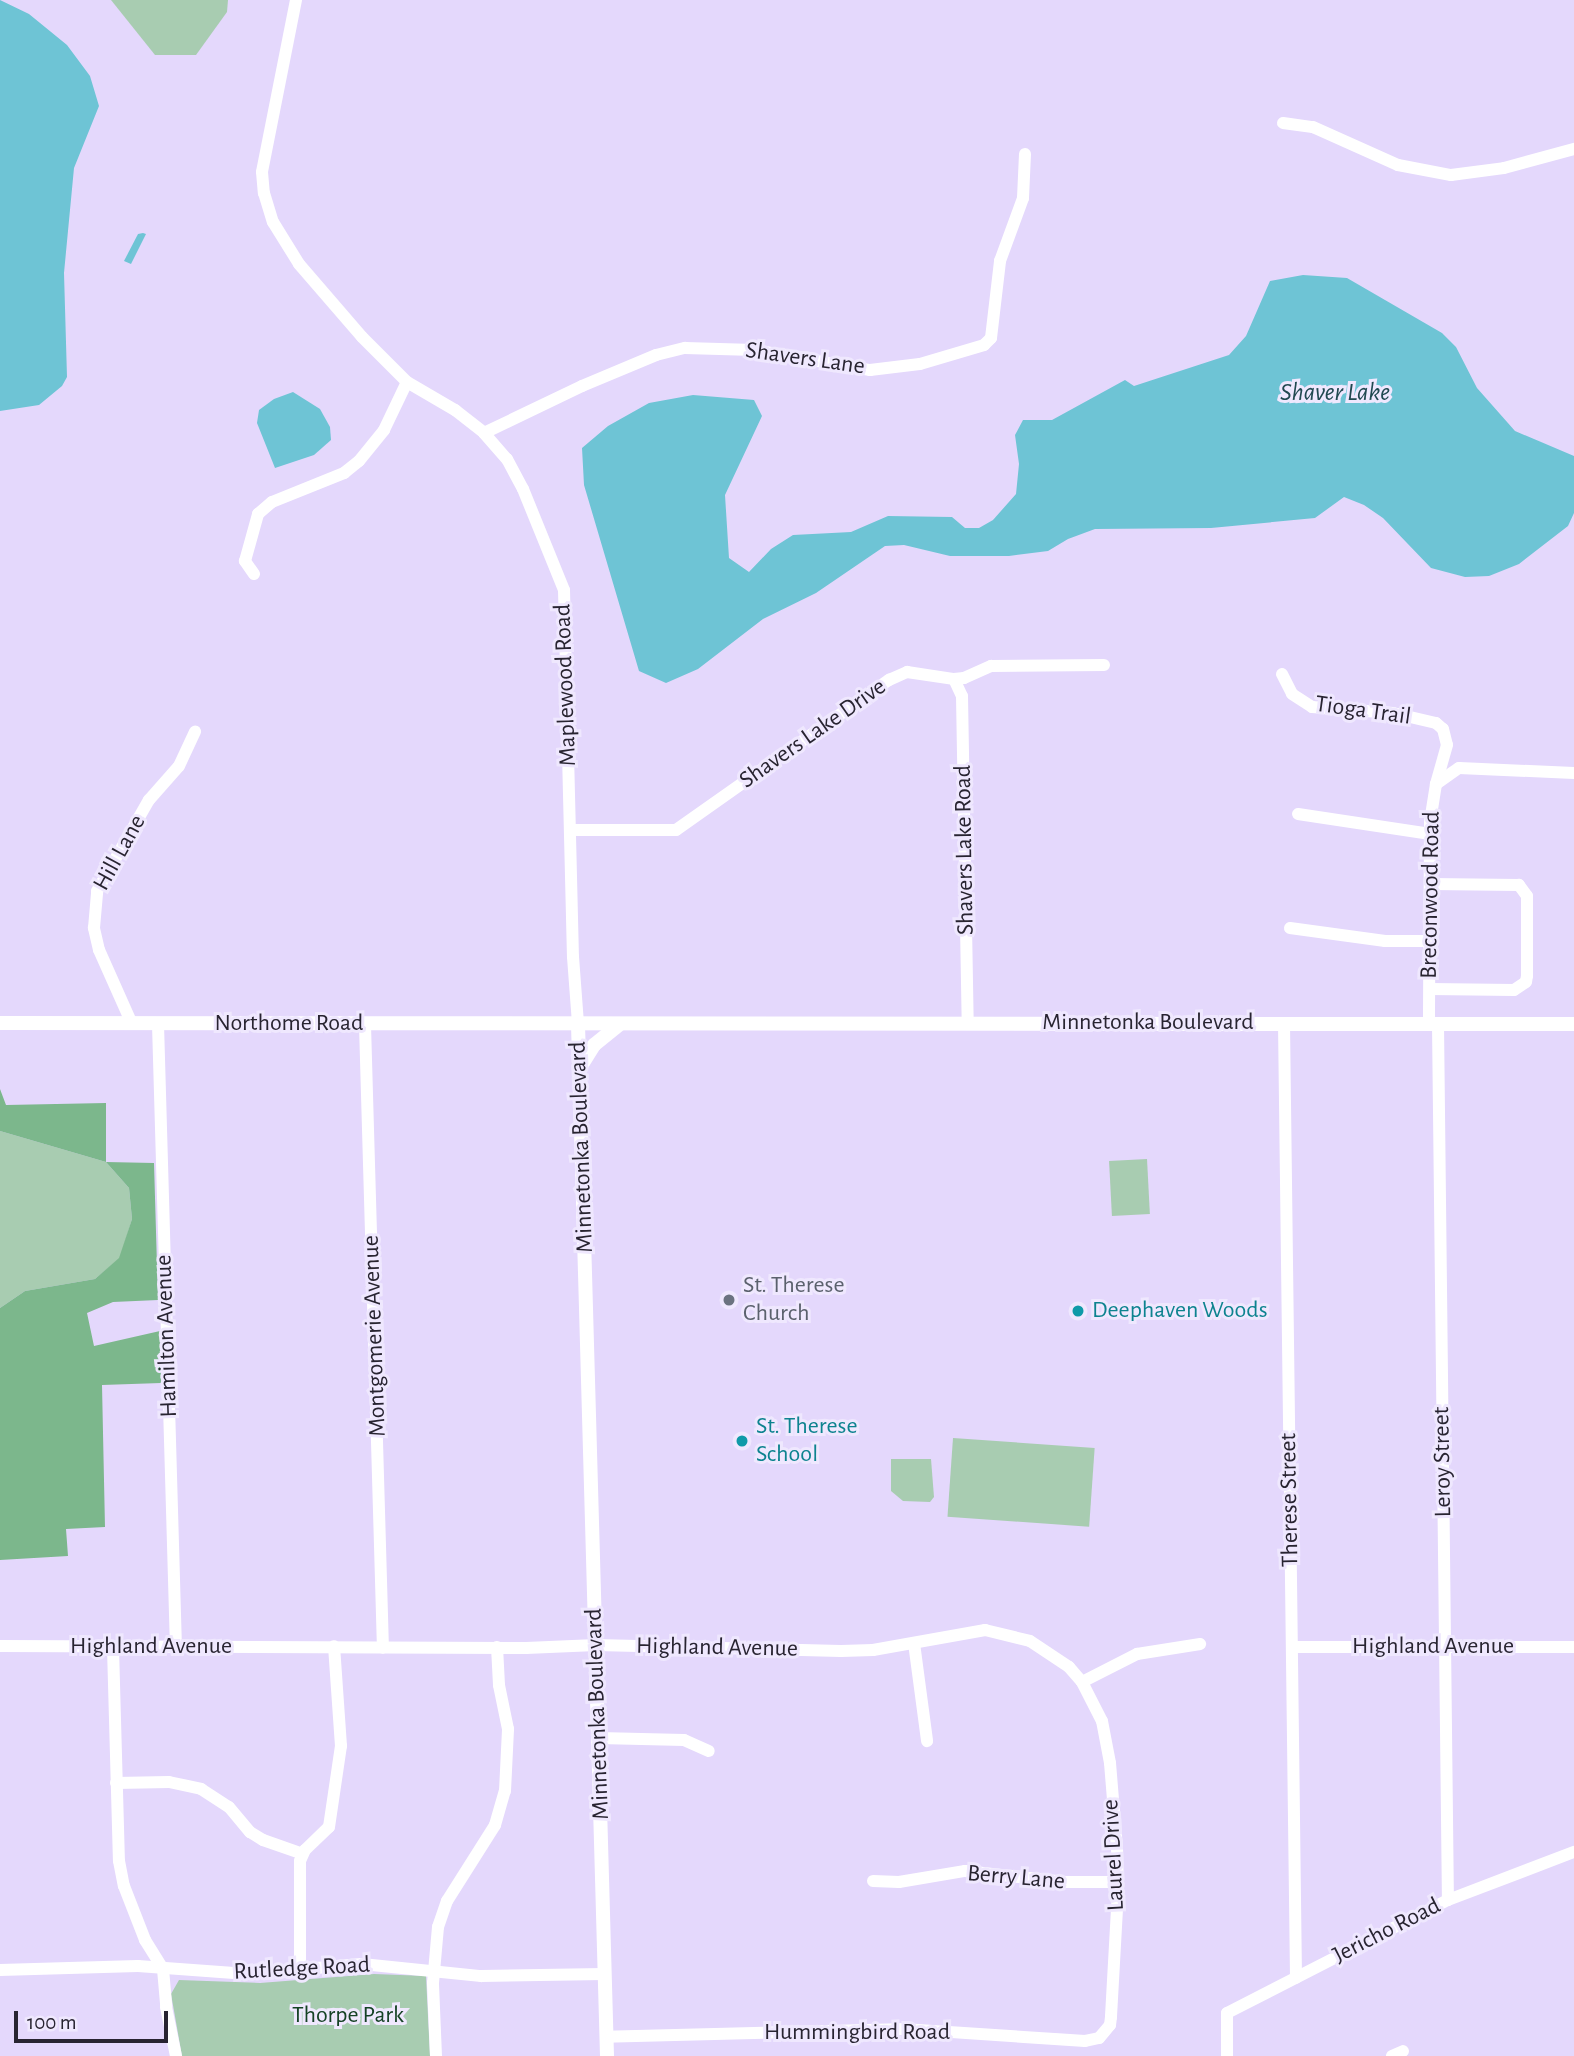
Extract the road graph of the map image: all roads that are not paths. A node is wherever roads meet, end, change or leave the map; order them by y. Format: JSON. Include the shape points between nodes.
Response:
{"nodes":[{"id":1,"x":296,"y":0,"type":"edge"},
{"id":2,"x":1283,"y":123,"type":"dead end"},
{"id":3,"x":1574,"y":149,"type":"edge"},
{"id":4,"x":1025,"y":154,"type":"dead end"},
{"id":5,"x":407,"y":382,"type":"junction"},
{"id":6,"x":484,"y":433,"type":"junction"},
{"id":7,"x":254,"y":574,"type":"dead end"},
{"id":8,"x":1104,"y":665,"type":"dead end"},
{"id":9,"x":1282,"y":674,"type":"dead end"},
{"id":10,"x":954,"y":679,"type":"junction"},
{"id":11,"x":195,"y":732,"type":"dead end"},
{"id":12,"x":1447,"y":745,"type":"junction"},
{"id":13,"x":1459,"y":768,"type":"junction"},
{"id":14,"x":1574,"y":773,"type":"edge"},
{"id":15,"x":1436,"y":784,"type":"junction"},
{"id":16,"x":1298,"y":814,"type":"dead end"},
{"id":17,"x":570,"y":830,"type":"junction"},
{"id":18,"x":1430,"y":834,"type":"junction"},
{"id":19,"x":1430,"y":884,"type":"junction"},
{"id":20,"x":1290,"y":928,"type":"dead end"},
{"id":21,"x":1430,"y":941,"type":"junction"},
{"id":22,"x":1430,"y":989,"type":"junction"},
{"id":23,"x":0,"y":1023,"type":"edge"},
{"id":24,"x":1284,"y":1023,"type":"junction"},
{"id":25,"x":132,"y":1024,"type":"junction"},
{"id":26,"x":158,"y":1024,"type":"junction"},
{"id":27,"x":578,"y":1024,"type":"junction"},
{"id":28,"x":620,"y":1024,"type":"junction"},
{"id":29,"x":968,"y":1024,"type":"junction"},
{"id":30,"x":1434,"y":1024,"type":"junction"},
{"id":31,"x":1574,"y":1024,"type":"edge"},
{"id":32,"x":365,"y":1025,"type":"junction"},
{"id":33,"x":581,"y":1067,"type":"junction"},
{"id":34,"x":915,"y":1643,"type":"junction"},
{"id":35,"x":1199,"y":1644,"type":"dead end"},
{"id":36,"x":596,"y":1645,"type":"junction"},
{"id":37,"x":0,"y":1646,"type":"edge"},
{"id":38,"x":334,"y":1646,"type":"junction"},
{"id":39,"x":176,"y":1647,"type":"junction"},
{"id":40,"x":497,"y":1647,"type":"junction"},
{"id":41,"x":1292,"y":1647,"type":"junction"},
{"id":42,"x":1445,"y":1647,"type":"junction"},
{"id":43,"x":1574,"y":1647,"type":"edge"},
{"id":44,"x":113,"y":1648,"type":"junction"},
{"id":45,"x":383,"y":1648,"type":"junction"},
{"id":46,"x":1082,"y":1682,"type":"junction"},
{"id":47,"x":599,"y":1738,"type":"junction"},
{"id":48,"x":927,"y":1741,"type":"dead end"},
{"id":49,"x":709,"y":1751,"type":"dead end"},
{"id":50,"x":116,"y":1783,"type":"junction"},
{"id":51,"x":1574,"y":1852,"type":"edge"},
{"id":52,"x":303,"y":1854,"type":"junction"},
{"id":53,"x":873,"y":1881,"type":"dead end"},
{"id":54,"x":1118,"y":1882,"type":"junction"},
{"id":55,"x":1448,"y":1900,"type":"junction"},
{"id":56,"x":300,"y":1968,"type":"junction"},
{"id":57,"x":163,"y":1969,"type":"junction"},
{"id":58,"x":433,"y":1969,"type":"junction"},
{"id":59,"x":0,"y":1970,"type":"edge"},
{"id":60,"x":604,"y":1974,"type":"junction"},
{"id":61,"x":1296,"y":1978,"type":"junction"},
{"id":62,"x":1106,"y":2033,"type":"joint"},
{"id":63,"x":606,"y":2037,"type":"junction"},
{"id":64,"x":176,"y":2056,"type":"edge"},
{"id":65,"x":436,"y":2056,"type":"edge"},
{"id":66,"x":607,"y":2056,"type":"edge"},
{"id":67,"x":1227,"y":2056,"type":"edge"}],
"edges":[{"from":1,"to":5,"type":"street","name":"Maplewood Road","via":[[262,173],[264,193],[273,222],[299,264]]},
{"from":2,"to":3,"type":"street","via":[[1313,127],[1398,165],[1451,175],[1504,168]]},
{"from":4,"to":6,"type":"street","name":"Shavers Lane","via":[[1023,198],[1000,261],[991,338],[984,345],[920,364],[870,370],[754,351],[685,348],[582,386]]},
{"from":5,"to":6,"type":"street","name":"Maplewood Road"},
{"from":5,"to":7,"type":"street","via":[[384,430],[359,461],[344,472],[272,502],[258,514],[245,561]]},
{"from":6,"to":17,"type":"street","name":"Maplewood Road","via":[[507,459],[523,489],[564,590]]},
{"from":8,"to":10,"type":"street","via":[[991,666]]},
{"from":9,"to":12,"type":"street","name":"Tioga Trail","via":[[1301,702],[1436,723],[1443,729]]},
{"from":10,"to":17,"type":"street","name":"Shavers Lake Drive","via":[[916,671],[889,680],[676,830]]},
{"from":10,"to":29,"type":"street","name":"Shavers Lake Road","via":[[962,696]]},
{"from":11,"to":25,"type":"street","name":"Hill Lane","via":[[179,766],[149,800],[97,891],[94,928],[99,950]]},
{"from":12,"to":13,"type":"street"},
{"from":12,"to":15,"type":"street"},
{"from":13,"to":14,"type":"street"},
{"from":13,"to":15,"type":"street","name":"Breconwood Road"},
{"from":15,"to":18,"type":"street","name":"Breconwood Road"},
{"from":16,"to":18,"type":"street"},
{"from":17,"to":27,"type":"street","name":"Maplewood Road"},
{"from":18,"to":19,"type":"street","name":"Breconwood Road"},
{"from":19,"to":21,"type":"street","name":"Breconwood Road"},
{"from":19,"to":22,"type":"street","via":[[1519,885],[1527,896],[1527,976],[1520,988]]},
{"from":20,"to":21,"type":"street","via":[[1385,941]]},
{"from":21,"to":22,"type":"street","name":"Breconwood Road"},
{"from":22,"to":30,"type":"street","name":"Breconwood Road"},
{"from":23,"to":25,"type":"street","name":"Northome Road"},
{"from":24,"to":29,"type":"street","name":"Minnetonka Boulevard"},
{"from":24,"to":30,"type":"street","name":"Minnetonka Boulevard"},
{"from":24,"to":41,"type":"street","name":"Therese Street"},
{"from":25,"to":26,"type":"street","name":"Northome Road"},
{"from":26,"to":32,"type":"street","name":"Northome Road"},
{"from":26,"to":39,"type":"street","name":"Hamilton Avenue"},
{"from":27,"to":28,"type":"street","name":"Minnetonka Boulevard"},
{"from":27,"to":32,"type":"street","name":"Northome Road"},
{"from":27,"to":33,"type":"street","name":"Minnetonka Boulevard"},
{"from":28,"to":29,"type":"street","name":"Minnetonka Boulevard"},
{"from":28,"to":33,"type":"street","via":[[594,1045]]},
{"from":30,"to":31,"type":"street","name":"Minnetonka Boulevard"},
{"from":30,"to":42,"type":"street","name":"Leroy Street"},
{"from":32,"to":45,"type":"street","name":"Montgomerie Avenue"},
{"from":33,"to":36,"type":"street","name":"Minnetonka Boulevard"},
{"from":34,"to":36,"type":"street","name":"Highland Avenue","via":[[841,1651]]},
{"from":34,"to":46,"type":"street","name":"Highland Avenue","via":[[964,1632],[1008,1633],[1050,1652]]},
{"from":34,"to":48,"type":"street"},
{"from":35,"to":46,"type":"street","via":[[1137,1654]]},
{"from":36,"to":40,"type":"street","name":"Highland Avenue"},
{"from":36,"to":47,"type":"street","name":"Minnetonka Boulevard"},
{"from":37,"to":44,"type":"street","name":"Highland Avenue"},
{"from":38,"to":39,"type":"street","name":"Highland Avenue"},
{"from":38,"to":45,"type":"street","name":"Highland Avenue"},
{"from":38,"to":52,"type":"street","via":[[341,1746],[331,1817],[323,1835]]},
{"from":39,"to":44,"type":"street","name":"Highland Avenue"},
{"from":40,"to":45,"type":"street","name":"Highland Avenue"},
{"from":40,"to":58,"type":"street","via":[[508,1729],[505,1791],[495,1825],[447,1901],[438,1927]]},
{"from":41,"to":42,"type":"street","name":"Highland Avenue"},
{"from":41,"to":61,"type":"street","name":"Therese Street"},
{"from":42,"to":43,"type":"street","name":"Highland Avenue"},
{"from":42,"to":55,"type":"street","name":"Leroy Street"},
{"from":44,"to":50,"type":"street"},
{"from":46,"to":54,"type":"street","name":"Laurel Drive","via":[[1106,1740]]},
{"from":47,"to":49,"type":"street","via":[[684,1740]]},
{"from":47,"to":60,"type":"street","name":"Minnetonka Boulevard"},
{"from":50,"to":52,"type":"street","via":[[169,1782],[201,1789],[229,1807],[250,1832]]},
{"from":50,"to":57,"type":"street","via":[[124,1886],[151,1953]]},
{"from":51,"to":55,"type":"street","name":"Jericho Road"},
{"from":52,"to":56,"type":"street","via":[[298,1873]]},
{"from":53,"to":54,"type":"street","name":"Berry Lane","via":[[899,1882],[975,1871],[1065,1882]]},
{"from":54,"to":62,"type":"street","name":"Laurel Drive","via":[[1111,2017]]},
{"from":55,"to":61,"type":"street","name":"Jericho Road"},
{"from":56,"to":57,"type":"street","name":"Rutledge Road","via":[[248,1974]]},
{"from":56,"to":58,"type":"street","name":"Rutledge Road","via":[[362,1964]]},
{"from":57,"to":59,"type":"street","name":"Rutledge Road"},
{"from":57,"to":64,"type":"street"},
{"from":58,"to":60,"type":"street","name":"Rutledge Road","via":[[508,1977]]},
{"from":58,"to":65,"type":"street"},
{"from":60,"to":63,"type":"street","name":"Minnetonka Boulevard"},
{"from":61,"to":67,"type":"street","name":"Jericho Road","via":[[1227,2013]]},
{"from":62,"to":63,"type":"street","name":"Hummingbird Road","via":[[1084,2041],[906,2029]]},
{"from":63,"to":66,"type":"street","name":"Minnetonka Boulevard"}]}
